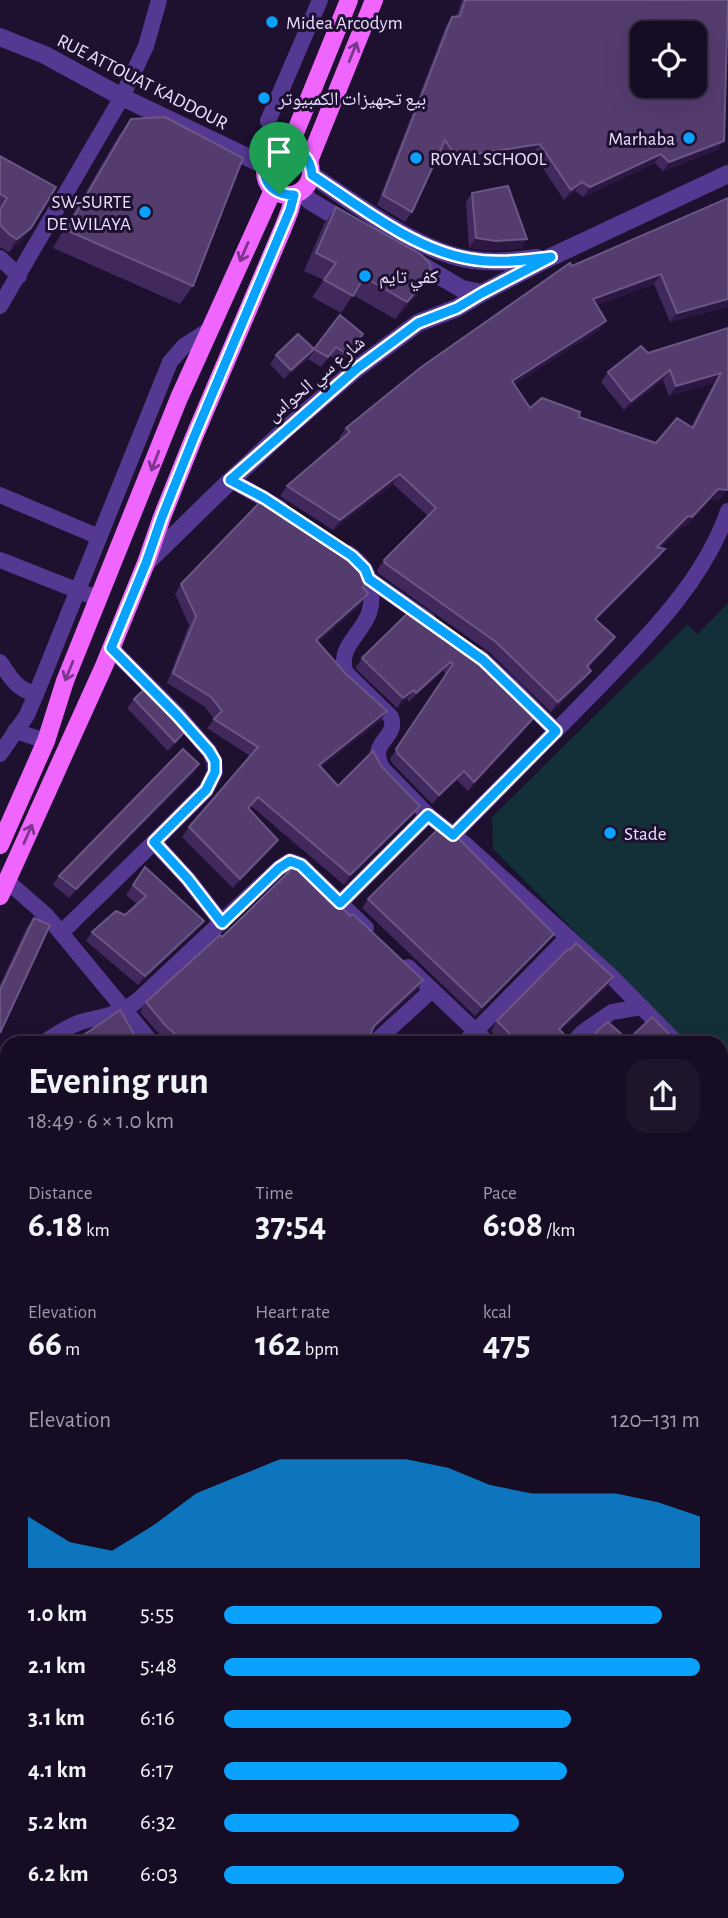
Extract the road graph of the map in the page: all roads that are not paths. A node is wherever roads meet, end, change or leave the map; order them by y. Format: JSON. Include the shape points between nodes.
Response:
{"nodes":[{"id":1,"x":159,"y":0,"type":"edge"},
{"id":2,"x":320,"y":0,"type":"edge"},
{"id":3,"x":349,"y":0,"type":"edge"},
{"id":4,"x":374,"y":0,"type":"edge"},
{"id":5,"x":0,"y":37,"type":"edge"},
{"id":6,"x":122,"y":97,"type":"junction"},
{"id":7,"x":268,"y":121,"type":"dead end"},
{"id":8,"x":283,"y":149,"type":"junction"},
{"id":9,"x":266,"y":166,"type":"junction"},
{"id":10,"x":310,"y":168,"type":"junction"},
{"id":11,"x":728,"y":174,"type":"edge"},
{"id":12,"x":273,"y":190,"type":"junction"},
{"id":13,"x":297,"y":194,"type":"junction"},
{"id":14,"x":360,"y":230,"type":"edge"},
{"id":15,"x":394,"y":250,"type":"edge"},
{"id":16,"x":551,"y":257,"type":"junction"},
{"id":17,"x":0,"y":258,"type":"edge"},
{"id":18,"x":19,"y":276,"type":"junction"},
{"id":19,"x":482,"y":293,"type":"junction"},
{"id":20,"x":0,"y":306,"type":"edge"},
{"id":21,"x":209,"y":330,"type":"junction"},
{"id":22,"x":230,"y":480,"type":"junction"},
{"id":23,"x":0,"y":495,"type":"edge"},
{"id":24,"x":728,"y":511,"type":"edge"},
{"id":25,"x":290,"y":515,"type":"edge"},
{"id":26,"x":99,"y":537,"type":"junction"},
{"id":27,"x":331,"y":541,"type":"edge"},
{"id":28,"x":0,"y":560,"type":"edge"},
{"id":29,"x":146,"y":563,"type":"junction"},
{"id":30,"x":369,"y":579,"type":"junction"},
{"id":31,"x":78,"y":591,"type":"junction"},
{"id":32,"x":99,"y":598,"type":"junction"},
{"id":33,"x":437,"y":626,"type":"edge"},
{"id":34,"x":466,"y":647,"type":"edge"},
{"id":35,"x":111,"y":648,"type":"junction"},
{"id":36,"x":0,"y":662,"type":"edge"},
{"id":37,"x":36,"y":694,"type":"junction"},
{"id":38,"x":15,"y":731,"type":"junction"},
{"id":39,"x":556,"y":731,"type":"junction"},
{"id":40,"x":46,"y":741,"type":"junction"},
{"id":41,"x":0,"y":754,"type":"edge"},
{"id":42,"x":428,"y":815,"type":"junction"},
{"id":43,"x":453,"y":835,"type":"junction"},
{"id":44,"x":154,"y":842,"type":"junction"},
{"id":45,"x":0,"y":845,"type":"edge"},
{"id":46,"x":4,"y":888,"type":"edge"},
{"id":47,"x":340,"y":903,"type":"junction"},
{"id":48,"x":222,"y":923,"type":"junction"},
{"id":49,"x":62,"y":932,"type":"junction"},
{"id":50,"x":568,"y":937,"type":"junction"},
{"id":51,"x":432,"y":990,"type":"junction"},
{"id":52,"x":642,"y":1007,"type":"junction"},
{"id":53,"x":125,"y":1010,"type":"junction"},
{"id":54,"x":53,"y":1036,"type":"edge"},
{"id":55,"x":146,"y":1036,"type":"edge"},
{"id":56,"x":382,"y":1036,"type":"edge"},
{"id":57,"x":469,"y":1036,"type":"edge"},
{"id":58,"x":471,"y":1036,"type":"edge"},
{"id":59,"x":579,"y":1036,"type":"edge"},
{"id":60,"x":670,"y":1036,"type":"edge"}],
"edges":[{"from":1,"to":6,"type":"street","via":[[146,46]]},
{"from":2,"to":7,"type":"street"},
{"from":3,"to":8,"type":"main road","via":[[295,133]]},
{"from":10,"to":4,"type":"main road","one_way":true},
{"from":5,"to":6,"type":"street","name":"RUE ATTOUAT KADDOUR","via":[[45,55]]},
{"from":6,"to":9,"type":"street","name":"RUE ATTOUAT KADDOUR"},
{"from":6,"to":18,"type":"street"},
{"from":8,"to":9,"type":"main road","via":[[272,155]]},
{"from":8,"to":10,"type":"main road","via":[[298,151]]},
{"from":9,"to":12,"type":"main road","via":[[266,179]]},
{"from":10,"to":13,"type":"main road","via":[[310,181]]},
{"from":10,"to":16,"type":"street","via":[[360,208],[453,256],[491,261]]},
{"from":11,"to":16,"type":"street","name":"شارع سي الحواس"},
{"from":12,"to":13,"type":"main road"},
{"from":12,"to":21,"type":"main road","one_way":true},
{"from":13,"to":14,"type":"street"},
{"from":13,"to":29,"type":"main road","via":[[180,470]]},
{"from":15,"to":19,"type":"street","via":[[462,289]]},
{"from":16,"to":19,"type":"street","name":"شارع سي الحواس"},
{"from":17,"to":18,"type":"street"},
{"from":18,"to":20,"type":"street"},
{"from":19,"to":22,"type":"street","name":"شارع سي الحواس","via":[[418,323],[355,370]]},
{"from":21,"to":26,"type":"street","via":[[184,345],[170,362]]},
{"from":21,"to":32,"type":"main road","one_way":true},
{"from":22,"to":25,"type":"street"},
{"from":22,"to":29,"type":"street","name":"شارع سي الحواس"},
{"from":23,"to":26,"type":"street"},
{"from":24,"to":39,"type":"street","via":[[704,562],[668,612]]},
{"from":26,"to":31,"type":"street"},
{"from":27,"to":30,"type":"street","via":[[365,569]]},
{"from":28,"to":31,"type":"street"},
{"from":29,"to":35,"type":"main road"},
{"from":30,"to":33,"type":"street"},
{"from":30,"to":42,"type":"street","via":[[369,613],[346,650],[343,665],[393,722],[379,746],[379,762]]},
{"from":31,"to":32,"type":"street"},
{"from":31,"to":37,"type":"street"},
{"from":32,"to":40,"type":"main road","one_way":true},
{"from":34,"to":39,"type":"street"},
{"from":35,"to":44,"type":"street","via":[[215,761],[206,790]]},
{"from":46,"to":35,"type":"main road","one_way":true},
{"from":36,"to":37,"type":"street","via":[[14,682]]},
{"from":37,"to":38,"type":"street"},
{"from":38,"to":40,"type":"street"},
{"from":38,"to":41,"type":"street"},
{"from":39,"to":43,"type":"street"},
{"from":40,"to":45,"type":"main road"},
{"from":42,"to":43,"type":"street"},
{"from":42,"to":47,"type":"street"},
{"from":43,"to":50,"type":"street"},
{"from":44,"to":48,"type":"street"},
{"from":44,"to":49,"type":"street"},
{"from":46,"to":49,"type":"street","via":[[29,898]]},
{"from":47,"to":48,"type":"street","via":[[301,865],[290,861]]},
{"from":47,"to":51,"type":"street"},
{"from":48,"to":53,"type":"street"},
{"from":49,"to":53,"type":"street"},
{"from":50,"to":52,"type":"street"},
{"from":50,"to":58,"type":"street"},
{"from":51,"to":56,"type":"street"},
{"from":51,"to":57,"type":"street"},
{"from":52,"to":59,"type":"street","via":[[612,1012]]},
{"from":52,"to":60,"type":"street"},
{"from":53,"to":54,"type":"street"},
{"from":53,"to":55,"type":"street"}]}
